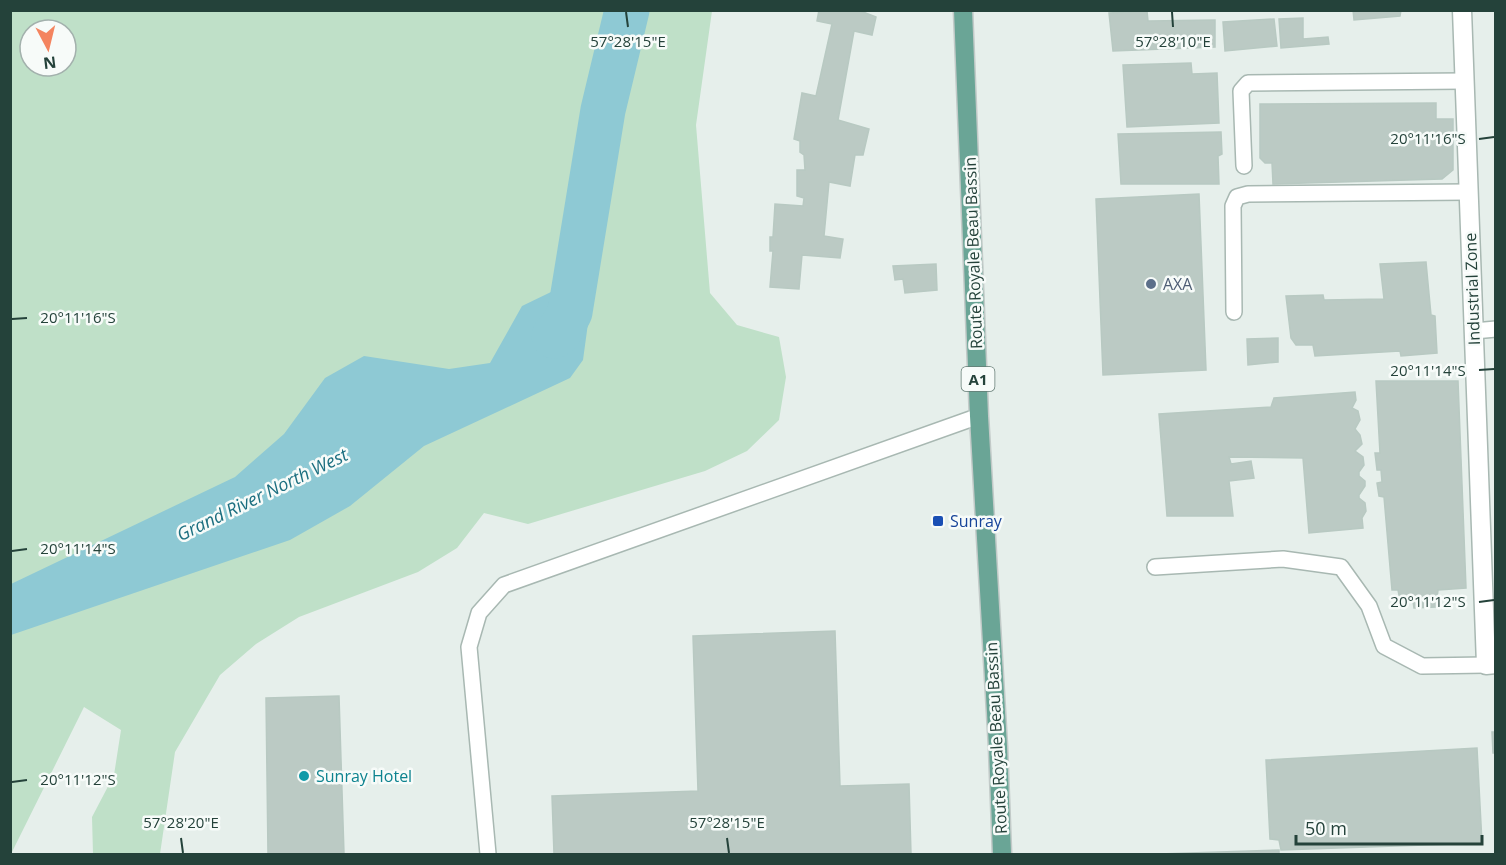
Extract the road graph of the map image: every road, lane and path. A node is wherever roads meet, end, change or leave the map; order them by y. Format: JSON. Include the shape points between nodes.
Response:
{"nodes":[{"id":1,"x":963,"y":10,"type":"edge"},
{"id":2,"x":1462,"y":10,"type":"edge"},
{"id":3,"x":1464,"y":81,"type":"junction"},
{"id":4,"x":1244,"y":166,"type":"dead end"},
{"id":5,"x":1468,"y":192,"type":"junction"},
{"id":6,"x":1234,"y":312,"type":"dead end"},
{"id":7,"x":1496,"y":329,"type":"edge"},
{"id":8,"x":1474,"y":331,"type":"junction"},
{"id":9,"x":979,"y":416,"type":"junction"},
{"id":10,"x":1155,"y":567,"type":"dead end"},
{"id":11,"x":1491,"y":664,"type":"edge"},
{"id":12,"x":488,"y":855,"type":"edge"},
{"id":13,"x":1002,"y":855,"type":"edge"}],
"edges":[{"from":1,"to":9,"type":"main road","name":"Route Royale Beau Bassin","number":"A1"},
{"from":2,"to":3,"type":"street","name":"Industrial Zone"},
{"from":3,"to":4,"type":"lane","via":[[1248,83],[1241,91]]},
{"from":3,"to":5,"type":"street","name":"Industrial Zone"},
{"from":5,"to":6,"type":"lane","via":[[1237,197],[1233,206]]},
{"from":5,"to":8,"type":"street","name":"Industrial Zone"},
{"from":7,"to":8,"type":"lane"},
{"from":8,"to":11,"type":"street","name":"Industrial Zone"},
{"from":9,"to":12,"type":"lane","via":[[504,585],[479,613],[469,647]]},
{"from":9,"to":13,"type":"main road","name":"Route Royale Beau Bassin","number":"A1"},
{"from":10,"to":11,"type":"lane","via":[[1283,559],[1341,567],[1369,606],[1384,646],[1422,666]]}]}
